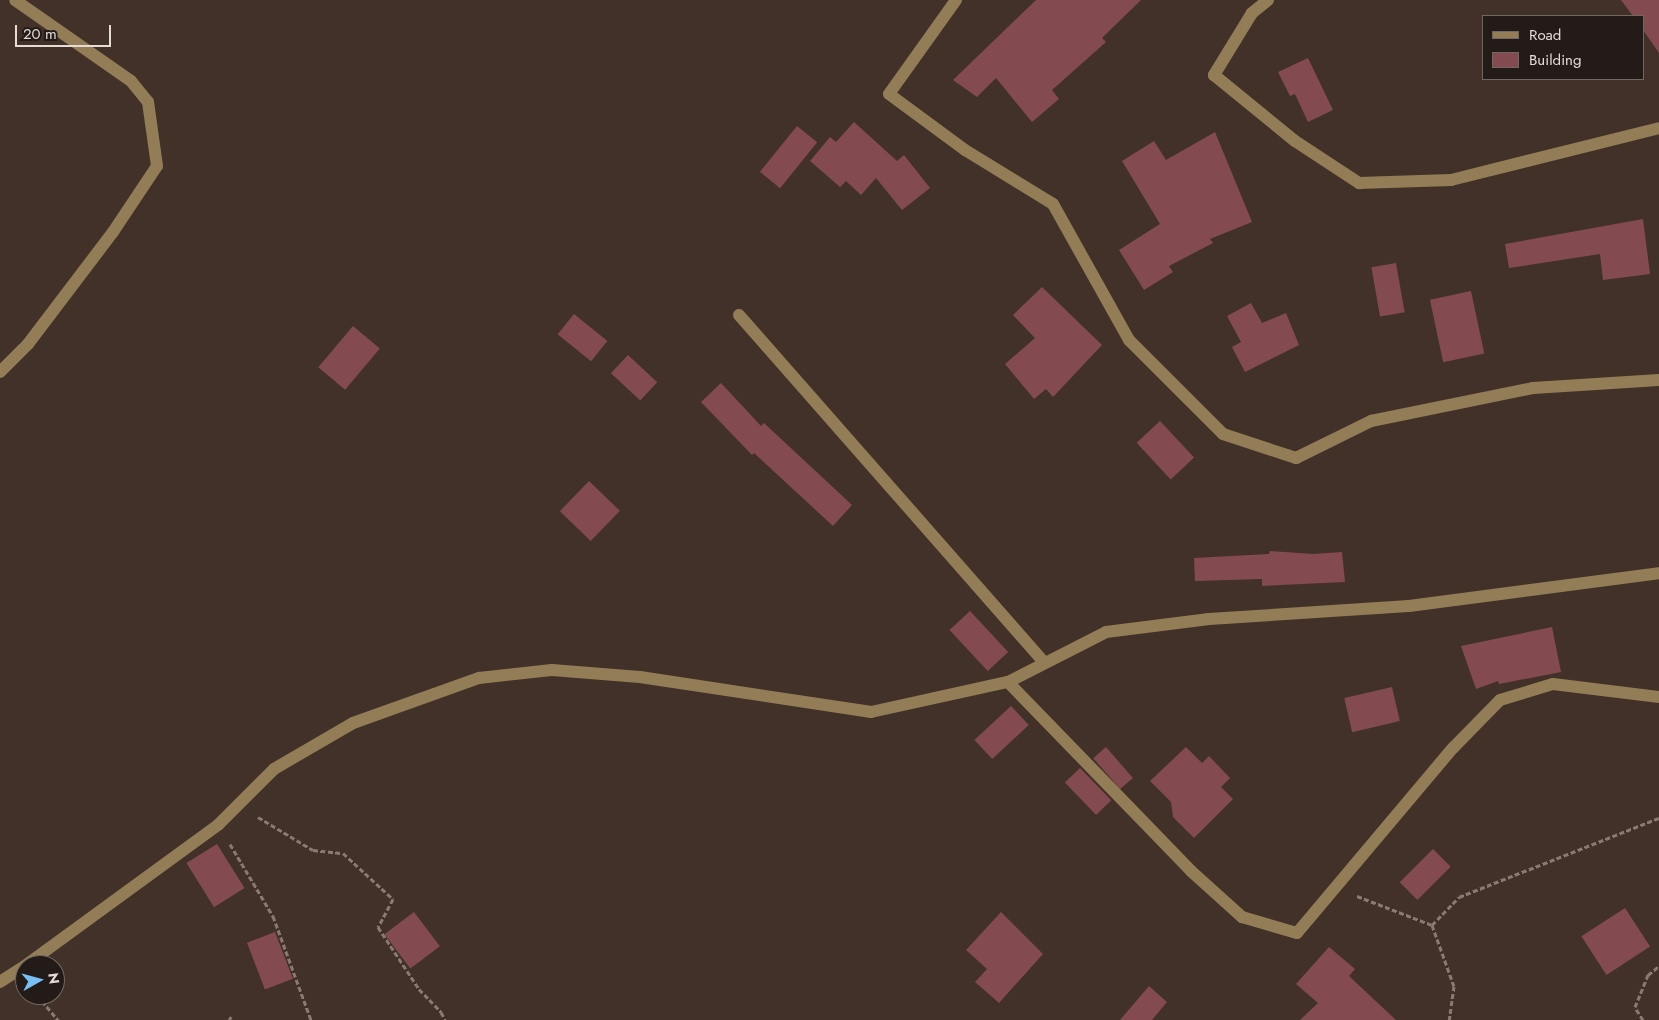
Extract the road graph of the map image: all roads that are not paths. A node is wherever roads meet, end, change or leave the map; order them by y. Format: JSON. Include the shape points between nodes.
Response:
{"nodes":[{"id":1,"x":15,"y":0,"type":"edge"},
{"id":2,"x":956,"y":0,"type":"edge"},
{"id":3,"x":1268,"y":0,"type":"edge"},
{"id":4,"x":1659,"y":128,"type":"edge"},
{"id":5,"x":739,"y":316,"type":"dead end"},
{"id":6,"x":0,"y":372,"type":"edge"},
{"id":7,"x":1659,"y":380,"type":"edge"},
{"id":8,"x":1659,"y":573,"type":"edge"},
{"id":9,"x":1045,"y":663,"type":"junction"},
{"id":10,"x":1008,"y":682,"type":"junction"},
{"id":11,"x":1659,"y":698,"type":"edge"},
{"id":12,"x":40,"y":955,"type":"edge"},
{"id":13,"x":15,"y":972,"type":"edge"},
{"id":14,"x":0,"y":982,"type":"edge"}],
"edges":[{"from":1,"to":6,"type":"street","via":[[131,81],[148,102],[157,166],[113,232],[28,344]]},
{"from":2,"to":7,"type":"street","via":[[889,94],[965,150],[1053,204],[1129,340],[1223,434],[1296,458],[1371,421],[1533,388]]},
{"from":3,"to":4,"type":"street","via":[[1252,12],[1214,75],[1295,141],[1359,183],[1452,180]]},
{"from":5,"to":9,"type":"street"},
{"from":8,"to":9,"type":"street","via":[[1409,606],[1209,619],[1106,632]]},
{"from":9,"to":10,"type":"street"},
{"from":10,"to":11,"type":"street","via":[[1191,871],[1242,917],[1297,933],[1453,748],[1500,700],[1553,684]]},
{"from":10,"to":12,"type":"street","via":[[871,712],[640,677],[552,670],[479,678],[354,723],[274,769],[218,825]]},
{"from":13,"to":14,"type":"street"}]}
